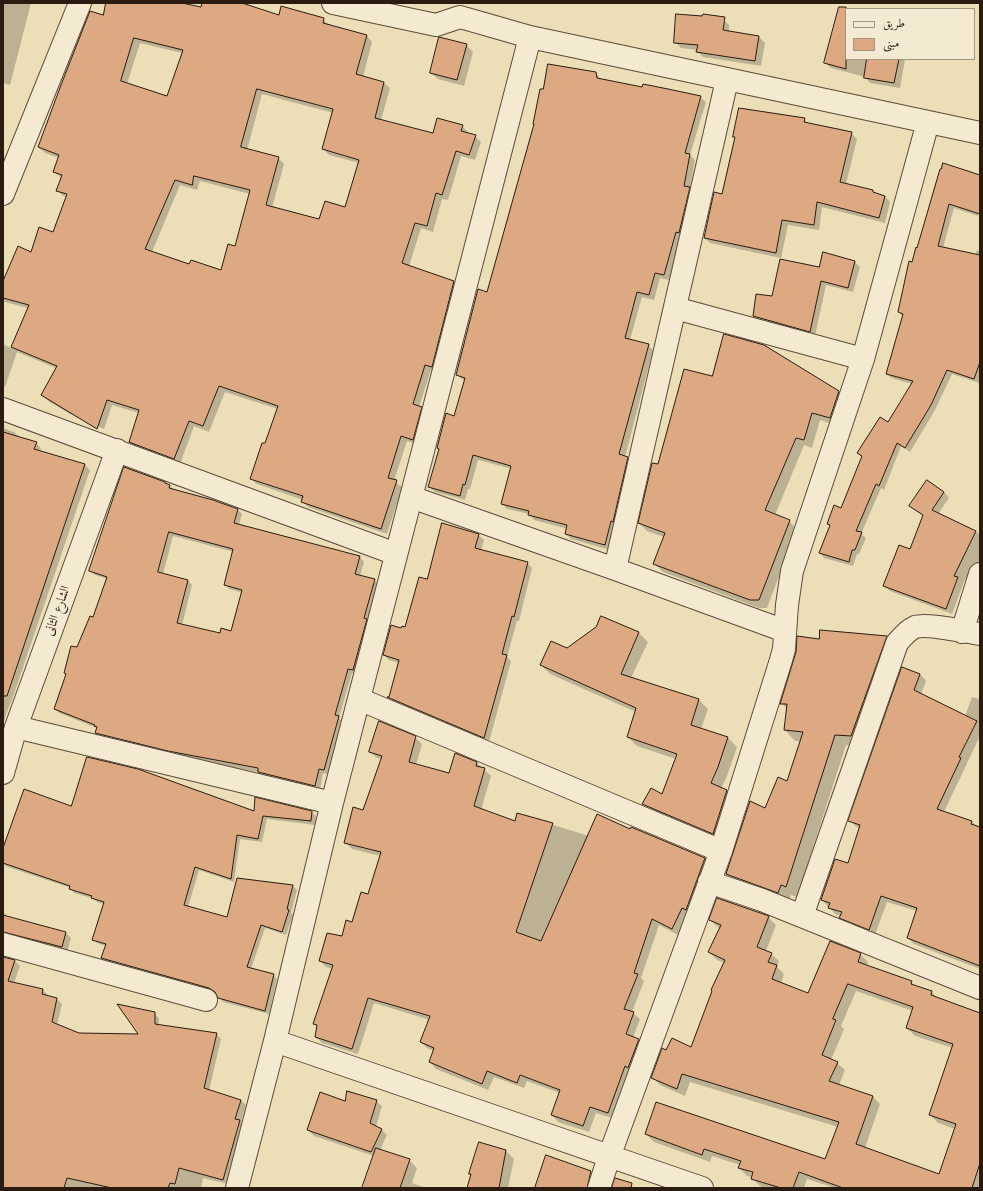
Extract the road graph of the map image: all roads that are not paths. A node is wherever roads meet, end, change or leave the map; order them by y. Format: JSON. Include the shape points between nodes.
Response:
{"nodes":[{"id":1,"x":80,"y":3,"type":"edge"},
{"id":2,"x":333,"y":3,"type":"edge"},
{"id":3,"x":530,"y":37,"type":"junction"},
{"id":4,"x":726,"y":80,"type":"junction"},
{"id":5,"x":928,"y":122,"type":"junction"},
{"id":6,"x":980,"y":133,"type":"edge"},
{"id":7,"x":3,"y":194,"type":"edge"},
{"id":8,"x":674,"y":308,"type":"junction"},
{"id":9,"x":863,"y":359,"type":"junction"},
{"id":10,"x":3,"y":409,"type":"edge"},
{"id":11,"x":117,"y":450,"type":"junction"},
{"id":12,"x":411,"y":497,"type":"junction"},
{"id":13,"x":396,"y":554,"type":"junction"},
{"id":14,"x":615,"y":569,"type":"junction"},
{"id":15,"x":980,"y":574,"type":"edge"},
{"id":16,"x":785,"y":630,"type":"junction"},
{"id":17,"x":971,"y":633,"type":"edge"},
{"id":18,"x":359,"y":698,"type":"junction"},
{"id":19,"x":16,"y":726,"type":"junction"},
{"id":20,"x":3,"y":773,"type":"edge"},
{"id":21,"x":332,"y":803,"type":"junction"},
{"id":22,"x":721,"y":851,"type":"junction"},
{"id":23,"x":709,"y":882,"type":"junction"},
{"id":24,"x":802,"y":916,"type":"junction"},
{"id":25,"x":3,"y":944,"type":"edge"},
{"id":26,"x":980,"y":988,"type":"edge"},
{"id":27,"x":206,"y":1000,"type":"dead end"},
{"id":28,"x":275,"y":1041,"type":"junction"},
{"id":29,"x":609,"y":1157,"type":"junction"},
{"id":30,"x":237,"y":1188,"type":"edge"},
{"id":31,"x":599,"y":1188,"type":"edge"},
{"id":32,"x":702,"y":1188,"type":"edge"}],
"edges":[{"from":1,"to":7,"type":"street"},
{"from":2,"to":3,"type":"street","via":[[436,25],[460,17]]},
{"from":3,"to":4,"type":"street"},
{"from":3,"to":12,"type":"street"},
{"from":4,"to":5,"type":"street"},
{"from":4,"to":8,"type":"street"},
{"from":5,"to":6,"type":"street"},
{"from":5,"to":9,"type":"street"},
{"from":8,"to":9,"type":"street"},
{"from":8,"to":14,"type":"street"},
{"from":9,"to":16,"type":"street","via":[[792,571]]},
{"from":10,"to":11,"type":"street"},
{"from":11,"to":13,"type":"street"},
{"from":11,"to":19,"type":"street","name":"الشارع الثانى"},
{"from":12,"to":13,"type":"street"},
{"from":12,"to":14,"type":"street"},
{"from":13,"to":18,"type":"street"},
{"from":14,"to":16,"type":"street"},
{"from":15,"to":17,"type":"street"},
{"from":16,"to":22,"type":"street","via":[[781,660]]},
{"from":17,"to":24,"type":"street","via":[[928,625],[916,626],[897,643]]},
{"from":18,"to":21,"type":"street"},
{"from":18,"to":22,"type":"street"},
{"from":19,"to":20,"type":"street","name":"الشارع الثانى"},
{"from":19,"to":21,"type":"street"},
{"from":21,"to":28,"type":"street"},
{"from":22,"to":23,"type":"street"},
{"from":23,"to":24,"type":"street"},
{"from":23,"to":29,"type":"street"},
{"from":24,"to":26,"type":"street"},
{"from":25,"to":27,"type":"street"},
{"from":28,"to":29,"type":"street"},
{"from":28,"to":30,"type":"street"},
{"from":29,"to":31,"type":"street"},
{"from":29,"to":32,"type":"street"}]}
